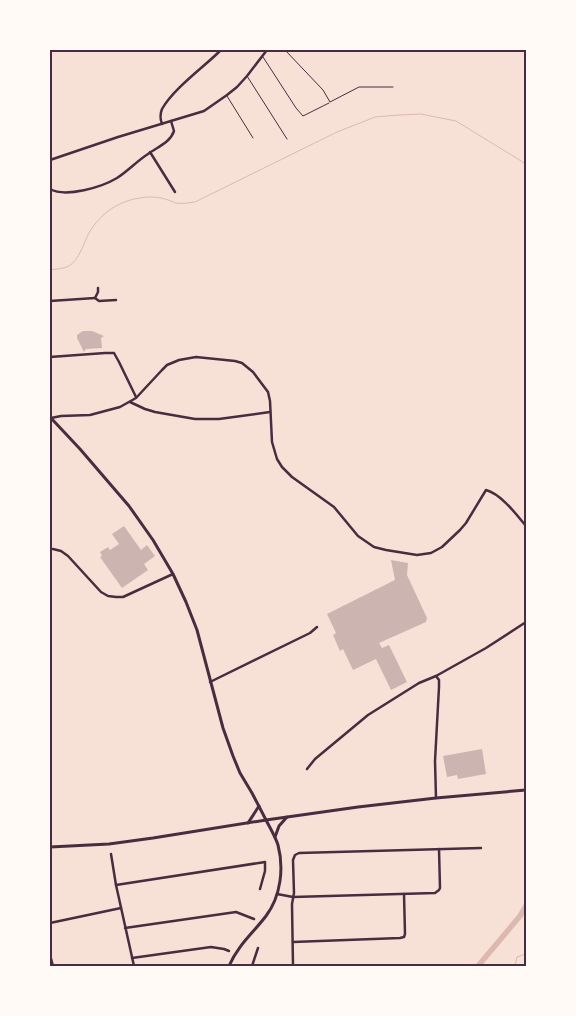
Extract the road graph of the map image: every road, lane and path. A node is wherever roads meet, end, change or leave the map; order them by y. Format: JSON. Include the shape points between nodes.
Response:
{"nodes":[{"id":1,"x":221,"y":50,"type":"edge"},
{"id":2,"x":267,"y":50,"type":"edge"},
{"id":3,"x":285,"y":50,"type":"edge"},
{"id":4,"x":262,"y":57,"type":"junction"},
{"id":5,"x":247,"y":76,"type":"junction"},
{"id":6,"x":393,"y":87,"type":"dead end"},
{"id":7,"x":226,"y":95,"type":"junction"},
{"id":8,"x":330,"y":102,"type":"junction"},
{"id":9,"x":171,"y":121,"type":"junction"},
{"id":10,"x":162,"y":124,"type":"junction"},
{"id":11,"x":253,"y":138,"type":"dead end"},
{"id":12,"x":287,"y":138,"type":"dead end"},
{"id":13,"x":150,"y":152,"type":"junction"},
{"id":14,"x":50,"y":160,"type":"edge"},
{"id":15,"x":50,"y":189,"type":"edge"},
{"id":16,"x":175,"y":192,"type":"dead end"},
{"id":17,"x":98,"y":288,"type":"dead end"},
{"id":18,"x":95,"y":298,"type":"junction"},
{"id":19,"x":116,"y":300,"type":"dead end"},
{"id":20,"x":50,"y":301,"type":"edge"},
{"id":21,"x":50,"y":357,"type":"edge"},
{"id":22,"x":136,"y":398,"type":"junction"},
{"id":23,"x":130,"y":402,"type":"junction"},
{"id":24,"x":270,"y":412,"type":"junction"},
{"id":25,"x":51,"y":418,"type":"edge"},
{"id":26,"x":526,"y":526,"type":"edge"},
{"id":27,"x":53,"y":549,"type":"dead end"},
{"id":28,"x":173,"y":574,"type":"junction"},
{"id":29,"x":526,"y":622,"type":"edge"},
{"id":30,"x":316,"y":627,"type":"dead end"},
{"id":31,"x":436,"y":676,"type":"junction"},
{"id":32,"x":210,"y":682,"type":"junction"},
{"id":33,"x":307,"y":769,"type":"dead end"},
{"id":34,"x":526,"y":790,"type":"edge"},
{"id":35,"x":436,"y":798,"type":"junction"},
{"id":36,"x":259,"y":806,"type":"junction"},
{"id":37,"x":287,"y":817,"type":"junction"},
{"id":38,"x":266,"y":820,"type":"junction"},
{"id":39,"x":248,"y":823,"type":"junction"},
{"id":40,"x":275,"y":837,"type":"junction"},
{"id":41,"x":50,"y":847,"type":"edge"},
{"id":42,"x":481,"y":848,"type":"dead end"},
{"id":43,"x":439,"y":849,"type":"junction"},
{"id":44,"x":111,"y":854,"type":"dead end"},
{"id":45,"x":116,"y":885,"type":"junction"},
{"id":46,"x":260,"y":889,"type":"dead end"},
{"id":47,"x":278,"y":894,"type":"junction"},
{"id":48,"x":404,"y":894,"type":"junction"},
{"id":49,"x":293,"y":898,"type":"junction"},
{"id":50,"x":121,"y":908,"type":"junction"},
{"id":51,"x":254,"y":919,"type":"dead end"},
{"id":52,"x":50,"y":923,"type":"edge"},
{"id":53,"x":125,"y":928,"type":"junction"},
{"id":54,"x":293,"y":942,"type":"junction"},
{"id":55,"x":258,"y":948,"type":"dead end"},
{"id":56,"x":229,"y":951,"type":"dead end"},
{"id":57,"x":50,"y":955,"type":"edge"},
{"id":58,"x":132,"y":958,"type":"junction"},
{"id":59,"x":53,"y":966,"type":"edge"},
{"id":60,"x":134,"y":966,"type":"edge"},
{"id":61,"x":229,"y":966,"type":"edge"},
{"id":62,"x":252,"y":966,"type":"edge"},
{"id":63,"x":293,"y":966,"type":"edge"}],
"edges":[{"from":1,"to":10,"type":"street","via":[[162,109]]},
{"from":2,"to":4,"type":"street"},
{"from":3,"to":8,"type":"lane","via":[[323,90]]},
{"from":4,"to":5,"type":"street"},
{"from":4,"to":8,"type":"lane","via":[[303,116]]},
{"from":5,"to":7,"type":"street"},
{"from":5,"to":12,"type":"lane"},
{"from":6,"to":8,"type":"lane","via":[[358,87]]},
{"from":7,"to":9,"type":"street","via":[[204,111]]},
{"from":7,"to":11,"type":"lane"},
{"from":9,"to":10,"type":"street"},
{"from":9,"to":13,"type":"street","via":[[173,127],[169,140]]},
{"from":10,"to":14,"type":"street"},
{"from":13,"to":15,"type":"street","via":[[112,180],[70,193]]},
{"from":13,"to":16,"type":"street"},
{"from":17,"to":18,"type":"street"},
{"from":18,"to":19,"type":"street","via":[[99,301]]},
{"from":18,"to":20,"type":"street"},
{"from":21,"to":22,"type":"street","via":[[114,353]]},
{"from":22,"to":23,"type":"street"},
{"from":22,"to":24,"type":"street","via":[[173,362],[215,358],[242,363],[253,372],[268,392]]},
{"from":23,"to":24,"type":"street","via":[[150,411],[195,419]]},
{"from":23,"to":25,"type":"street","via":[[90,415]]},
{"from":24,"to":26,"type":"street","via":[[272,442],[282,467],[334,507],[358,536],[374,547],[417,555],[442,547],[466,523],[486,490],[501,498]]},
{"from":25,"to":28,"type":"main road","via":[[129,506]]},
{"from":27,"to":28,"type":"street","via":[[68,556],[108,596],[123,597]]},
{"from":28,"to":32,"type":"main road","via":[[197,630]]},
{"from":29,"to":31,"type":"street"},
{"from":30,"to":32,"type":"street","via":[[310,634]]},
{"from":31,"to":33,"type":"street","via":[[368,715]]},
{"from":31,"to":35,"type":"street","via":[[439,680]]},
{"from":32,"to":36,"type":"main road","via":[[233,756]]},
{"from":34,"to":35,"type":"main road"},
{"from":35,"to":37,"type":"main road"},
{"from":36,"to":38,"type":"main road"},
{"from":36,"to":39,"type":"main road"},
{"from":37,"to":38,"type":"main road"},
{"from":37,"to":40,"type":"main road","via":[[278,826]]},
{"from":38,"to":39,"type":"main road"},
{"from":38,"to":40,"type":"main road"},
{"from":39,"to":41,"type":"main road","via":[[109,844]]},
{"from":40,"to":47,"type":"main road","via":[[281,872]]},
{"from":42,"to":43,"type":"street"},
{"from":43,"to":48,"type":"street","via":[[439,890],[435,893]]},
{"from":43,"to":49,"type":"street","via":[[299,853],[293,860]]},
{"from":44,"to":45,"type":"street"},
{"from":45,"to":46,"type":"street","via":[[265,862]]},
{"from":45,"to":50,"type":"street"},
{"from":47,"to":49,"type":"street"},
{"from":47,"to":61,"type":"main road"},
{"from":48,"to":49,"type":"street"},
{"from":48,"to":54,"type":"street","via":[[404,937]]},
{"from":49,"to":54,"type":"street"},
{"from":50,"to":52,"type":"street"},
{"from":50,"to":53,"type":"street"},
{"from":51,"to":53,"type":"street","via":[[236,912]]},
{"from":53,"to":58,"type":"street"},
{"from":54,"to":63,"type":"street"},
{"from":55,"to":62,"type":"street"},
{"from":56,"to":58,"type":"street","via":[[211,947]]},
{"from":57,"to":59,"type":"street"},
{"from":58,"to":60,"type":"street"}]}
